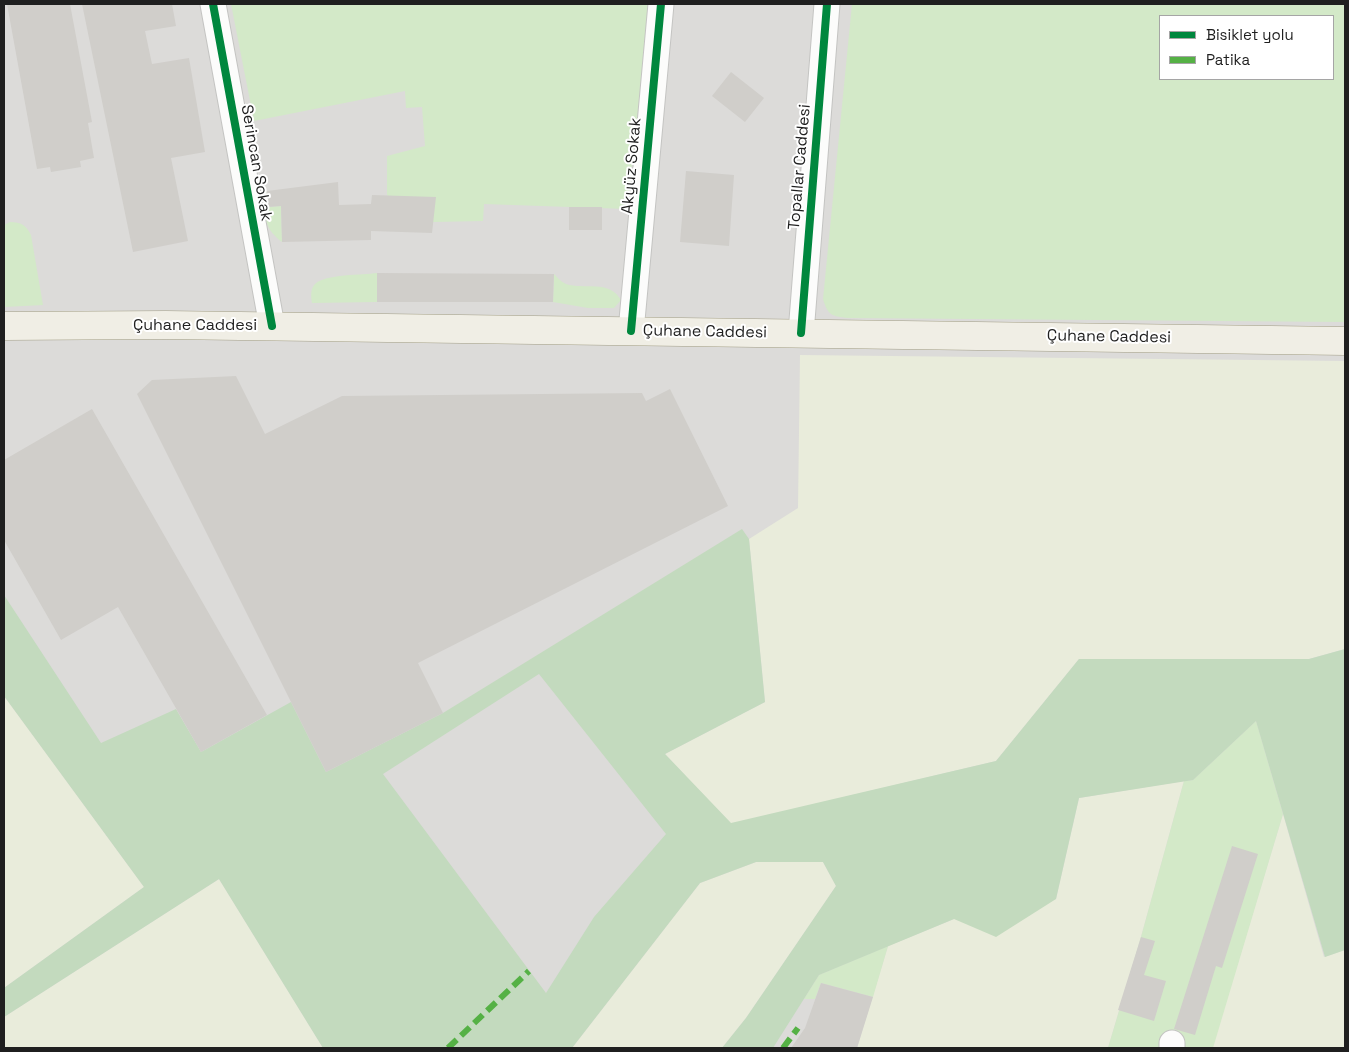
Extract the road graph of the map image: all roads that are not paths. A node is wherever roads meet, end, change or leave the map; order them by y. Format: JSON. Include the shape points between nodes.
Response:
{"nodes":[{"id":1,"x":213,"y":4,"type":"edge"},
{"id":2,"x":661,"y":4,"type":"edge"},
{"id":3,"x":827,"y":4,"type":"edge"},
{"id":4,"x":4,"y":326,"type":"edge"},
{"id":5,"x":272,"y":326,"type":"junction"},
{"id":6,"x":630,"y":331,"type":"junction"},
{"id":7,"x":801,"y":333,"type":"junction"},
{"id":8,"x":1345,"y":340,"type":"edge"}],
"edges":[{"from":1,"to":5,"type":"street","name":"Serincan Sokak"},
{"from":2,"to":6,"type":"street","name":"Akyüz Sokak"},
{"from":3,"to":7,"type":"street","name":"Topallar Caddesi"},
{"from":4,"to":5,"type":"main road","name":"Çuhane Caddesi"},
{"from":5,"to":6,"type":"main road","name":"Çuhane Caddesi"},
{"from":6,"to":7,"type":"main road","name":"Çuhane Caddesi"},
{"from":7,"to":8,"type":"main road","name":"Çuhane Caddesi"}]}
